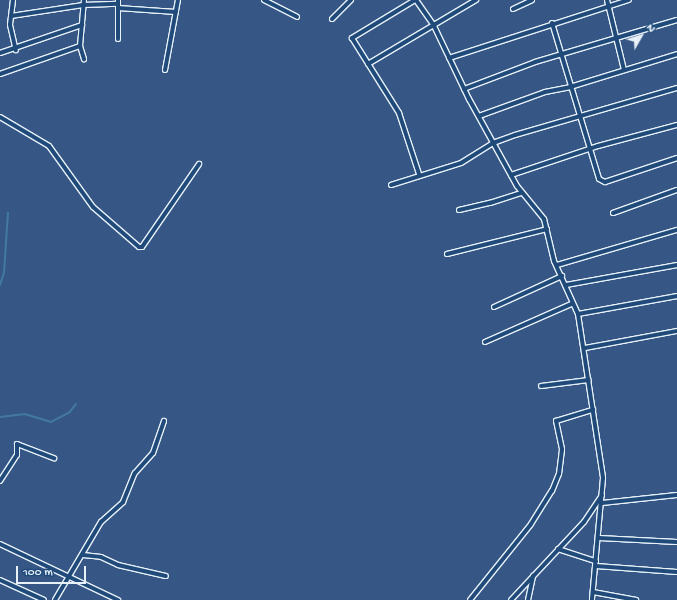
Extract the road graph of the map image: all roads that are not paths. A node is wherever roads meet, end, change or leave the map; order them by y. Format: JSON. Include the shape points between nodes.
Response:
{"nodes":[{"id":1,"x":13,"y":0,"type":"edge"},
{"id":2,"x":84,"y":0,"type":"edge"},
{"id":3,"x":178,"y":0,"type":"edge"},
{"id":4,"x":264,"y":0,"type":"edge"},
{"id":5,"x":351,"y":0,"type":"edge"},
{"id":6,"x":415,"y":0,"type":"edge"},
{"id":7,"x":476,"y":0,"type":"edge"},
{"id":8,"x":532,"y":0,"type":"edge"},
{"id":9,"x":608,"y":0,"type":"edge"},
{"id":10,"x":629,"y":0,"type":"edge"},
{"id":11,"x":118,"y":4,"type":"edge"},
{"id":12,"x":83,"y":5,"type":"junction"},
{"id":13,"x":610,"y":5,"type":"junction"},
{"id":14,"x":513,"y":9,"type":"dead end"},
{"id":15,"x":176,"y":12,"type":"junction"},
{"id":16,"x":11,"y":16,"type":"junction"},
{"id":17,"x":297,"y":17,"type":"dead end"},
{"id":18,"x":332,"y":19,"type":"dead end"},
{"id":19,"x":677,"y":20,"type":"edge"},
{"id":20,"x":552,"y":23,"type":"junction"},
{"id":21,"x":82,"y":25,"type":"junction"},
{"id":22,"x":434,"y":26,"type":"junction"},
{"id":23,"x":617,"y":38,"type":"junction"},
{"id":24,"x":118,"y":39,"type":"dead end"},
{"id":25,"x":80,"y":46,"type":"junction"},
{"id":26,"x":16,"y":50,"type":"junction"},
{"id":27,"x":0,"y":53,"type":"edge"},
{"id":28,"x":561,"y":54,"type":"junction"},
{"id":29,"x":677,"y":54,"type":"edge"},
{"id":30,"x":449,"y":58,"type":"junction"},
{"id":31,"x":84,"y":59,"type":"dead end"},
{"id":32,"x":368,"y":64,"type":"junction"},
{"id":33,"x":165,"y":70,"type":"dead end"},
{"id":34,"x":624,"y":70,"type":"junction"},
{"id":35,"x":0,"y":74,"type":"edge"},
{"id":36,"x":570,"y":87,"type":"junction"},
{"id":37,"x":677,"y":88,"type":"edge"},
{"id":38,"x":464,"y":89,"type":"junction"},
{"id":39,"x":479,"y":116,"type":"junction"},
{"id":40,"x":0,"y":117,"type":"edge"},
{"id":41,"x":581,"y":118,"type":"junction"},
{"id":42,"x":677,"y":125,"type":"edge"},
{"id":43,"x":493,"y":143,"type":"junction"},
{"id":44,"x":590,"y":148,"type":"junction"},
{"id":45,"x":677,"y":158,"type":"edge"},
{"id":46,"x":199,"y":164,"type":"dead end"},
{"id":47,"x":419,"y":174,"type":"junction"},
{"id":48,"x":511,"y":175,"type":"junction"},
{"id":49,"x":391,"y":185,"type":"dead end"},
{"id":50,"x":677,"y":190,"type":"edge"},
{"id":51,"x":521,"y":192,"type":"junction"},
{"id":52,"x":459,"y":210,"type":"dead end"},
{"id":53,"x":613,"y":213,"type":"dead end"},
{"id":54,"x":547,"y":230,"type":"junction"},
{"id":55,"x":677,"y":230,"type":"edge"},
{"id":56,"x":447,"y":254,"type":"dead end"},
{"id":57,"x":557,"y":265,"type":"junction"},
{"id":58,"x":677,"y":265,"type":"edge"},
{"id":59,"x":562,"y":276,"type":"junction"},
{"id":60,"x":566,"y":285,"type":"junction"},
{"id":61,"x":677,"y":296,"type":"edge"},
{"id":62,"x":571,"y":304,"type":"junction"},
{"id":63,"x":494,"y":307,"type":"dead end"},
{"id":64,"x":578,"y":314,"type":"junction"},
{"id":65,"x":677,"y":331,"type":"edge"},
{"id":66,"x":485,"y":342,"type":"dead end"},
{"id":67,"x":585,"y":348,"type":"junction"},
{"id":68,"x":589,"y":380,"type":"junction"},
{"id":69,"x":541,"y":386,"type":"dead end"},
{"id":70,"x":593,"y":410,"type":"junction"},
{"id":71,"x":164,"y":421,"type":"dead end"},
{"id":72,"x":54,"y":458,"type":"dead end"},
{"id":73,"x":2,"y":471,"type":"edge"},
{"id":74,"x":0,"y":481,"type":"edge"},
{"id":75,"x":602,"y":494,"type":"junction"},
{"id":76,"x":677,"y":495,"type":"edge"},
{"id":77,"x":602,"y":503,"type":"junction"},
{"id":78,"x":599,"y":538,"type":"junction"},
{"id":79,"x":677,"y":542,"type":"edge"},
{"id":80,"x":0,"y":544,"type":"edge"},
{"id":81,"x":558,"y":549,"type":"junction"},
{"id":82,"x":83,"y":555,"type":"junction"},
{"id":83,"x":596,"y":563,"type":"junction"},
{"id":84,"x":677,"y":572,"type":"edge"},
{"id":85,"x":166,"y":576,"type":"dead end"},
{"id":86,"x":533,"y":576,"type":"junction"},
{"id":87,"x":69,"y":577,"type":"junction"},
{"id":88,"x":0,"y":580,"type":"edge"},
{"id":89,"x":593,"y":592,"type":"junction"},
{"id":90,"x":44,"y":600,"type":"edge"},
{"id":91,"x":55,"y":600,"type":"edge"},
{"id":92,"x":118,"y":600,"type":"edge"},
{"id":93,"x":470,"y":600,"type":"edge"},
{"id":94,"x":511,"y":600,"type":"edge"},
{"id":95,"x":528,"y":600,"type":"edge"},
{"id":96,"x":592,"y":600,"type":"edge"},
{"id":97,"x":636,"y":600,"type":"edge"}],
"edges":[{"from":1,"to":16,"type":"street"},
{"from":2,"to":12,"type":"street"},
{"from":3,"to":15,"type":"street"},
{"from":4,"to":17,"type":"street"},
{"from":5,"to":18,"type":"street"},
{"from":6,"to":22,"type":"street"},
{"from":6,"to":32,"type":"street","via":[[353,37],[352,40]]},
{"from":7,"to":22,"type":"street"},
{"from":8,"to":14,"type":"street"},
{"from":9,"to":13,"type":"street"},
{"from":10,"to":13,"type":"street"},
{"from":11,"to":12,"type":"street"},
{"from":11,"to":15,"type":"street"},
{"from":11,"to":24,"type":"street"},
{"from":12,"to":16,"type":"street"},
{"from":12,"to":21,"type":"street"},
{"from":13,"to":20,"type":"street"},
{"from":13,"to":23,"type":"street"},
{"from":15,"to":33,"type":"street"},
{"from":16,"to":26,"type":"street","via":[[11,30]]},
{"from":19,"to":23,"type":"street"},
{"from":20,"to":28,"type":"street"},
{"from":20,"to":30,"type":"street"},
{"from":21,"to":25,"type":"street"},
{"from":21,"to":26,"type":"street"},
{"from":22,"to":30,"type":"street"},
{"from":22,"to":32,"type":"street"},
{"from":23,"to":28,"type":"street"},
{"from":23,"to":34,"type":"street"},
{"from":25,"to":31,"type":"street"},
{"from":25,"to":35,"type":"street"},
{"from":26,"to":27,"type":"street"},
{"from":28,"to":36,"type":"street"},
{"from":28,"to":38,"type":"street","via":[[493,76]]},
{"from":29,"to":34,"type":"street"},
{"from":30,"to":38,"type":"street"},
{"from":32,"to":47,"type":"street","via":[[399,113]]},
{"from":34,"to":36,"type":"street"},
{"from":36,"to":39,"type":"street","via":[[545,92]]},
{"from":36,"to":41,"type":"street"},
{"from":37,"to":41,"type":"street"},
{"from":38,"to":39,"type":"street"},
{"from":39,"to":43,"type":"street"},
{"from":40,"to":46,"type":"street","via":[[49,146],[93,207],[139,247],[142,247]]},
{"from":41,"to":43,"type":"street"},
{"from":41,"to":44,"type":"street"},
{"from":42,"to":44,"type":"street"},
{"from":43,"to":47,"type":"street","via":[[461,162]]},
{"from":43,"to":48,"type":"street"},
{"from":44,"to":45,"type":"street","via":[[599,179],[605,182]]},
{"from":44,"to":48,"type":"street"},
{"from":47,"to":49,"type":"street"},
{"from":48,"to":51,"type":"street"},
{"from":50,"to":53,"type":"street"},
{"from":51,"to":52,"type":"street","via":[[490,204]]},
{"from":51,"to":54,"type":"street","via":[[544,219]]},
{"from":54,"to":56,"type":"street"},
{"from":54,"to":57,"type":"street","via":[[548,243]]},
{"from":55,"to":57,"type":"street"},
{"from":57,"to":59,"type":"street"},
{"from":58,"to":60,"type":"street"},
{"from":59,"to":60,"type":"street"},
{"from":59,"to":63,"type":"street"},
{"from":60,"to":62,"type":"street"},
{"from":61,"to":64,"type":"street"},
{"from":62,"to":64,"type":"street"},
{"from":62,"to":66,"type":"street"},
{"from":64,"to":67,"type":"street"},
{"from":65,"to":67,"type":"street"},
{"from":67,"to":68,"type":"street"},
{"from":68,"to":69,"type":"street"},
{"from":68,"to":70,"type":"street"},
{"from":70,"to":75,"type":"street","via":[[602,463]]},
{"from":70,"to":93,"type":"street","via":[[556,421],[562,449],[559,474],[552,491],[531,524]]},
{"from":71,"to":82,"type":"street","via":[[153,453],[135,473],[123,502],[101,522]]},
{"from":72,"to":73,"type":"street","via":[[17,444],[18,455]]},
{"from":73,"to":74,"type":"street"},
{"from":75,"to":77,"type":"street"},
{"from":75,"to":81,"type":"street","via":[[587,518]]},
{"from":76,"to":77,"type":"street"},
{"from":77,"to":78,"type":"street"},
{"from":78,"to":79,"type":"street"},
{"from":78,"to":83,"type":"street"},
{"from":80,"to":87,"type":"street"},
{"from":81,"to":83,"type":"street"},
{"from":81,"to":86,"type":"street"},
{"from":82,"to":85,"type":"street","via":[[101,557],[118,565]]},
{"from":82,"to":87,"type":"street"},
{"from":83,"to":84,"type":"street"},
{"from":83,"to":89,"type":"street"},
{"from":86,"to":94,"type":"street"},
{"from":86,"to":95,"type":"street"},
{"from":87,"to":91,"type":"street"},
{"from":87,"to":92,"type":"street"},
{"from":88,"to":90,"type":"street"},
{"from":89,"to":96,"type":"street"},
{"from":89,"to":97,"type":"street"}]}
